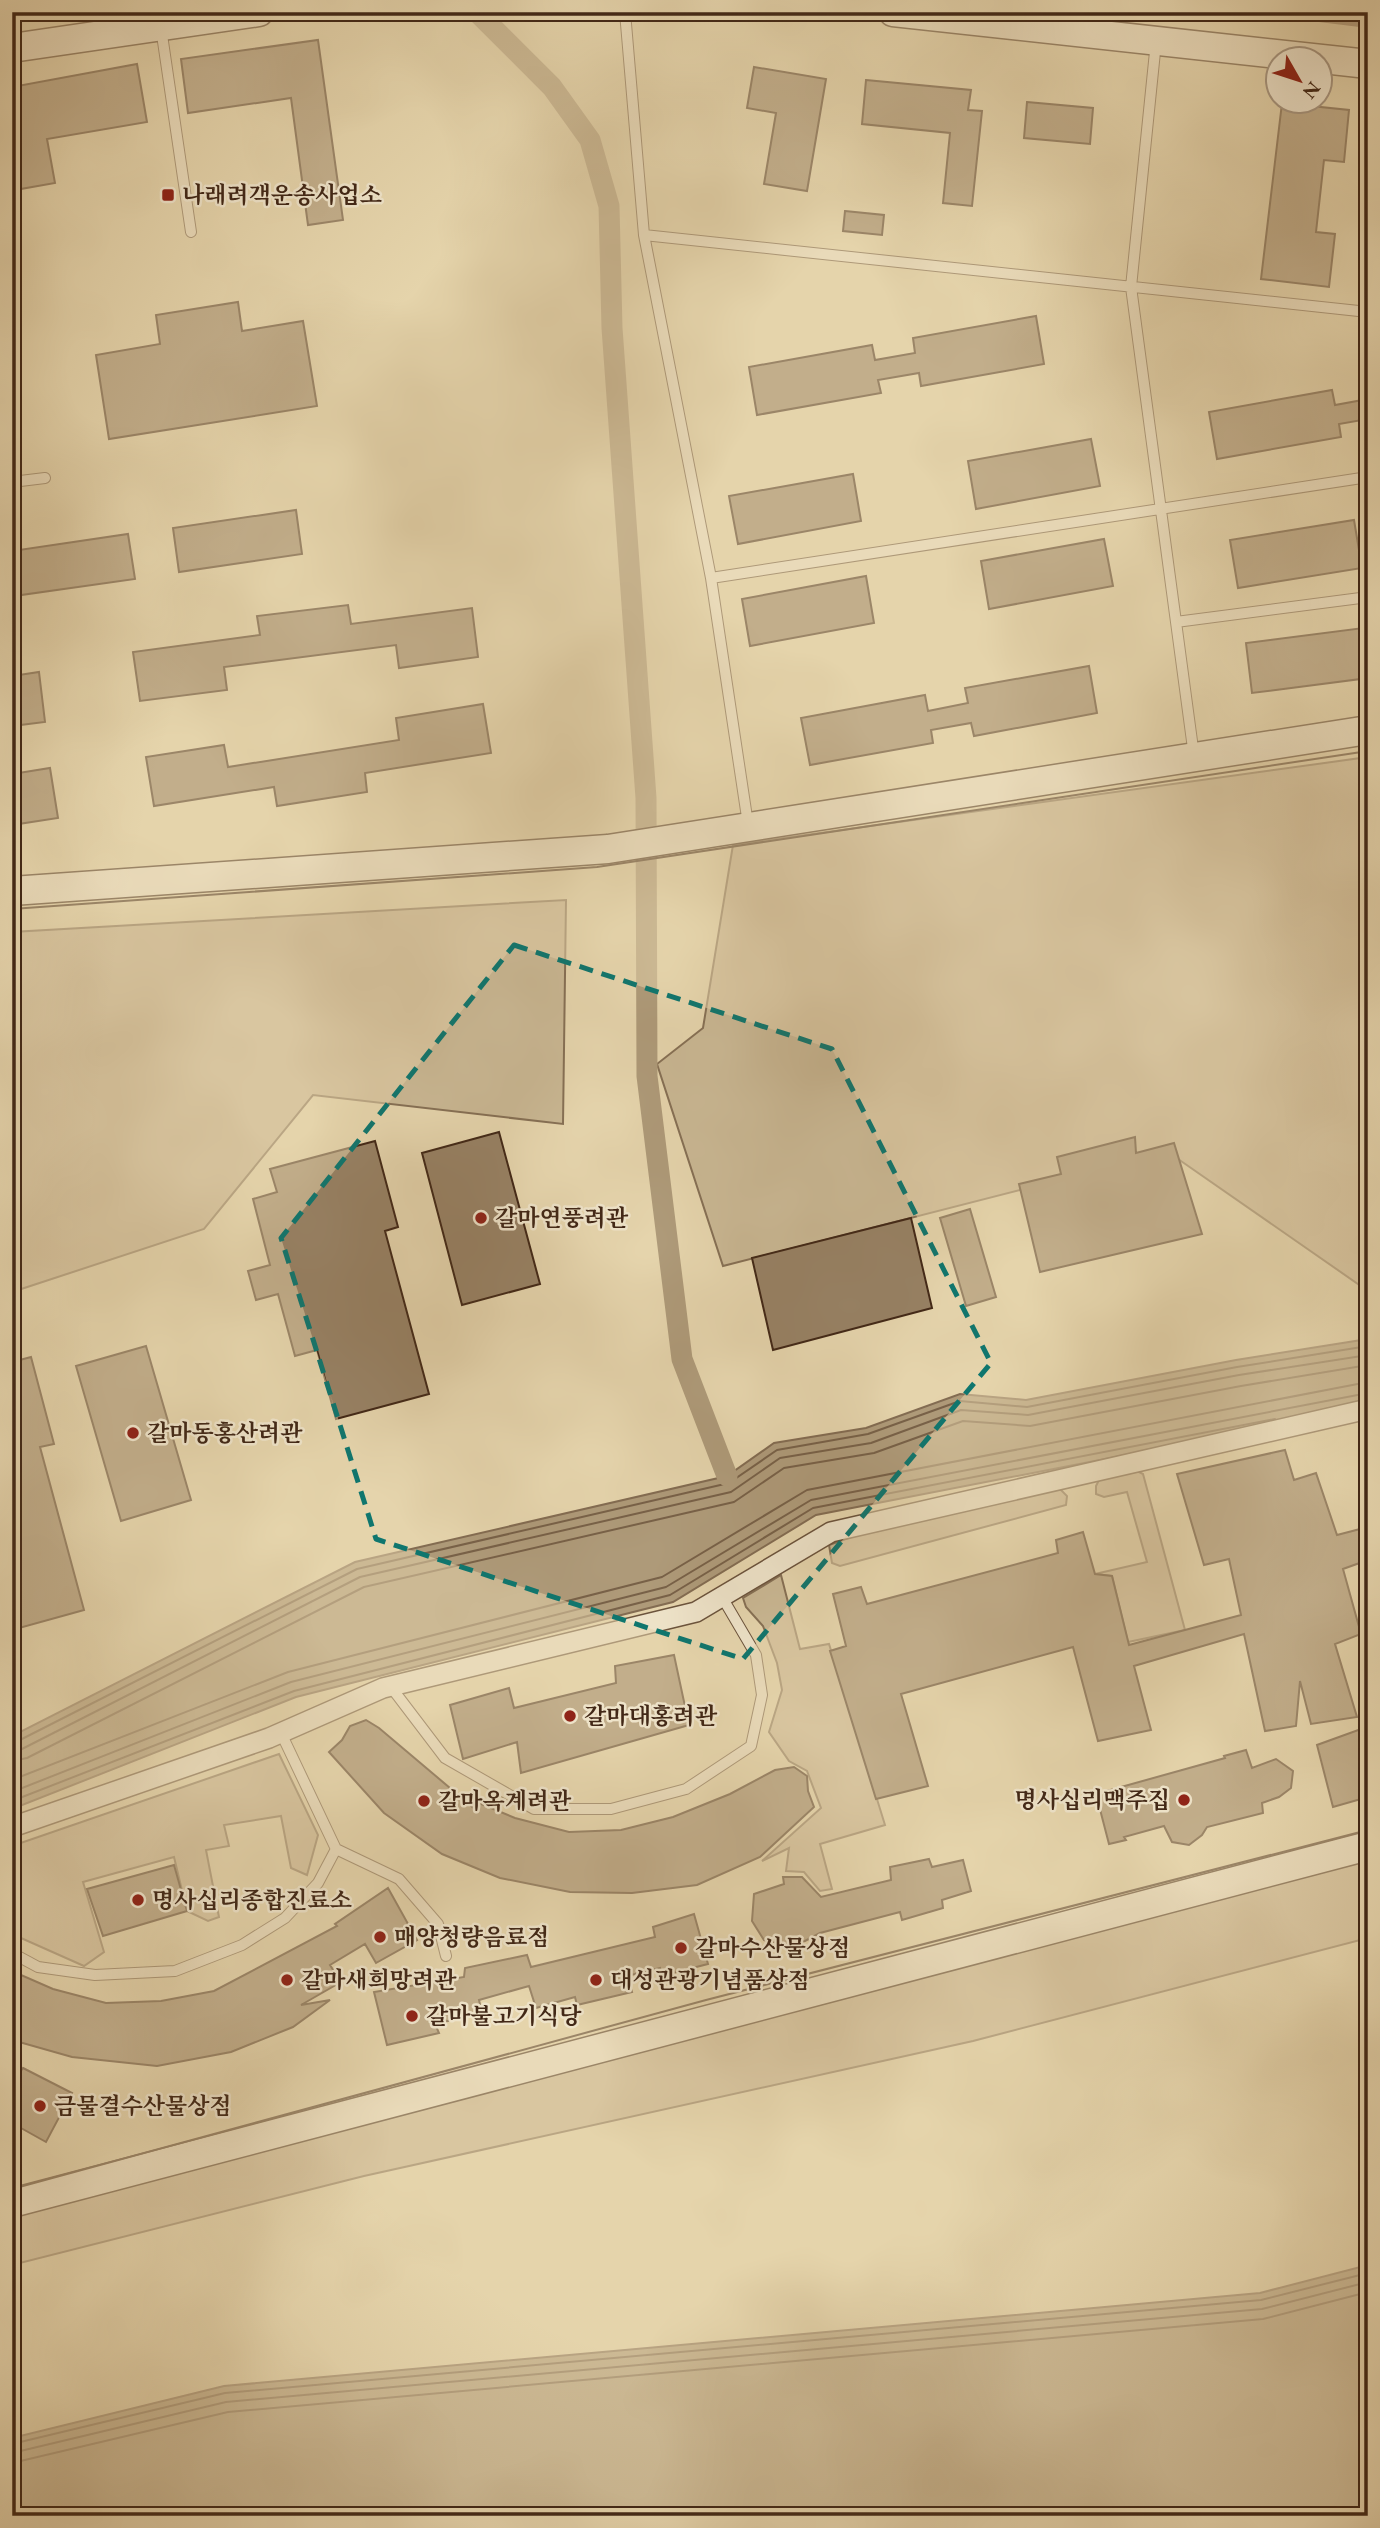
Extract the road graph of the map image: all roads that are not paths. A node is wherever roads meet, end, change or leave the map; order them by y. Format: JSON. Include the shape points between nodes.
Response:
{"nodes":[{"id":1,"x":259,"y":12,"type":"edge"},
{"id":2,"x":625,"y":12,"type":"edge"},
{"id":3,"x":893,"y":12,"type":"edge"},
{"id":4,"x":161,"y":27,"type":"junction"},
{"id":5,"x":1156,"y":41,"type":"junction"},
{"id":6,"x":12,"y":48,"type":"edge"},
{"id":7,"x":1368,"y":64,"type":"edge"},
{"id":8,"x":191,"y":232,"type":"dead end"},
{"id":9,"x":644,"y":235,"type":"junction"},
{"id":10,"x":1131,"y":287,"type":"junction"},
{"id":11,"x":1368,"y":312,"type":"edge"},
{"id":12,"x":1368,"y":477,"type":"edge"},
{"id":13,"x":45,"y":478,"type":"dead end"},
{"id":14,"x":12,"y":482,"type":"edge"},
{"id":15,"x":1161,"y":509,"type":"junction"},
{"id":16,"x":711,"y":578,"type":"junction"},
{"id":17,"x":1368,"y":597,"type":"edge"},
{"id":18,"x":1176,"y":622,"type":"junction"},
{"id":19,"x":1368,"y":730,"type":"edge"},
{"id":20,"x":1194,"y":757,"type":"junction"},
{"id":21,"x":748,"y":826,"type":"junction"},
{"id":22,"x":12,"y":891,"type":"edge"},
{"id":23,"x":1368,"y":1409,"type":"edge"},
{"id":24,"x":722,"y":1597,"type":"junction"},
{"id":25,"x":390,"y":1686,"type":"junction"},
{"id":26,"x":281,"y":1733,"type":"junction"},
{"id":27,"x":12,"y":1828,"type":"edge"},
{"id":28,"x":1368,"y":1846,"type":"edge"},
{"id":29,"x":336,"y":1849,"type":"junction"},
{"id":30,"x":12,"y":1953,"type":"edge"},
{"id":31,"x":446,"y":1956,"type":"dead end"},
{"id":32,"x":12,"y":2203,"type":"edge"}],
"edges":[{"from":1,"to":4,"type":"street"},
{"from":2,"to":9,"type":"lane"},
{"from":3,"to":5,"type":"street"},
{"from":4,"to":6,"type":"street"},
{"from":4,"to":8,"type":"lane"},
{"from":5,"to":7,"type":"street"},
{"from":5,"to":10,"type":"lane"},
{"from":9,"to":10,"type":"lane"},
{"from":9,"to":16,"type":"lane"},
{"from":10,"to":11,"type":"lane"},
{"from":10,"to":15,"type":"lane"},
{"from":12,"to":15,"type":"lane"},
{"from":13,"to":14,"type":"lane"},
{"from":15,"to":16,"type":"lane"},
{"from":15,"to":18,"type":"lane"},
{"from":16,"to":21,"type":"lane"},
{"from":17,"to":18,"type":"lane"},
{"from":18,"to":20,"type":"lane"},
{"from":19,"to":20,"type":"street"},
{"from":20,"to":21,"type":"street"},
{"from":21,"to":22,"type":"street","via":[[608,849]]},
{"from":23,"to":24,"type":"street","via":[[831,1532]]},
{"from":24,"to":25,"type":"street","via":[[696,1612]]},
{"from":24,"to":25,"type":"lane","via":[[756,1655],[762,1695],[751,1746],[686,1789],[649,1799],[611,1809],[534,1809],[445,1758]]},
{"from":25,"to":26,"type":"street"},
{"from":26,"to":27,"type":"street"},
{"from":26,"to":29,"type":"lane"},
{"from":28,"to":32,"type":"street"},
{"from":29,"to":30,"type":"lane","via":[[318,1883],[285,1918],[242,1945],[175,1971],[95,1975],[38,1967]]},
{"from":29,"to":31,"type":"lane","via":[[399,1879],[438,1924]]}]}
